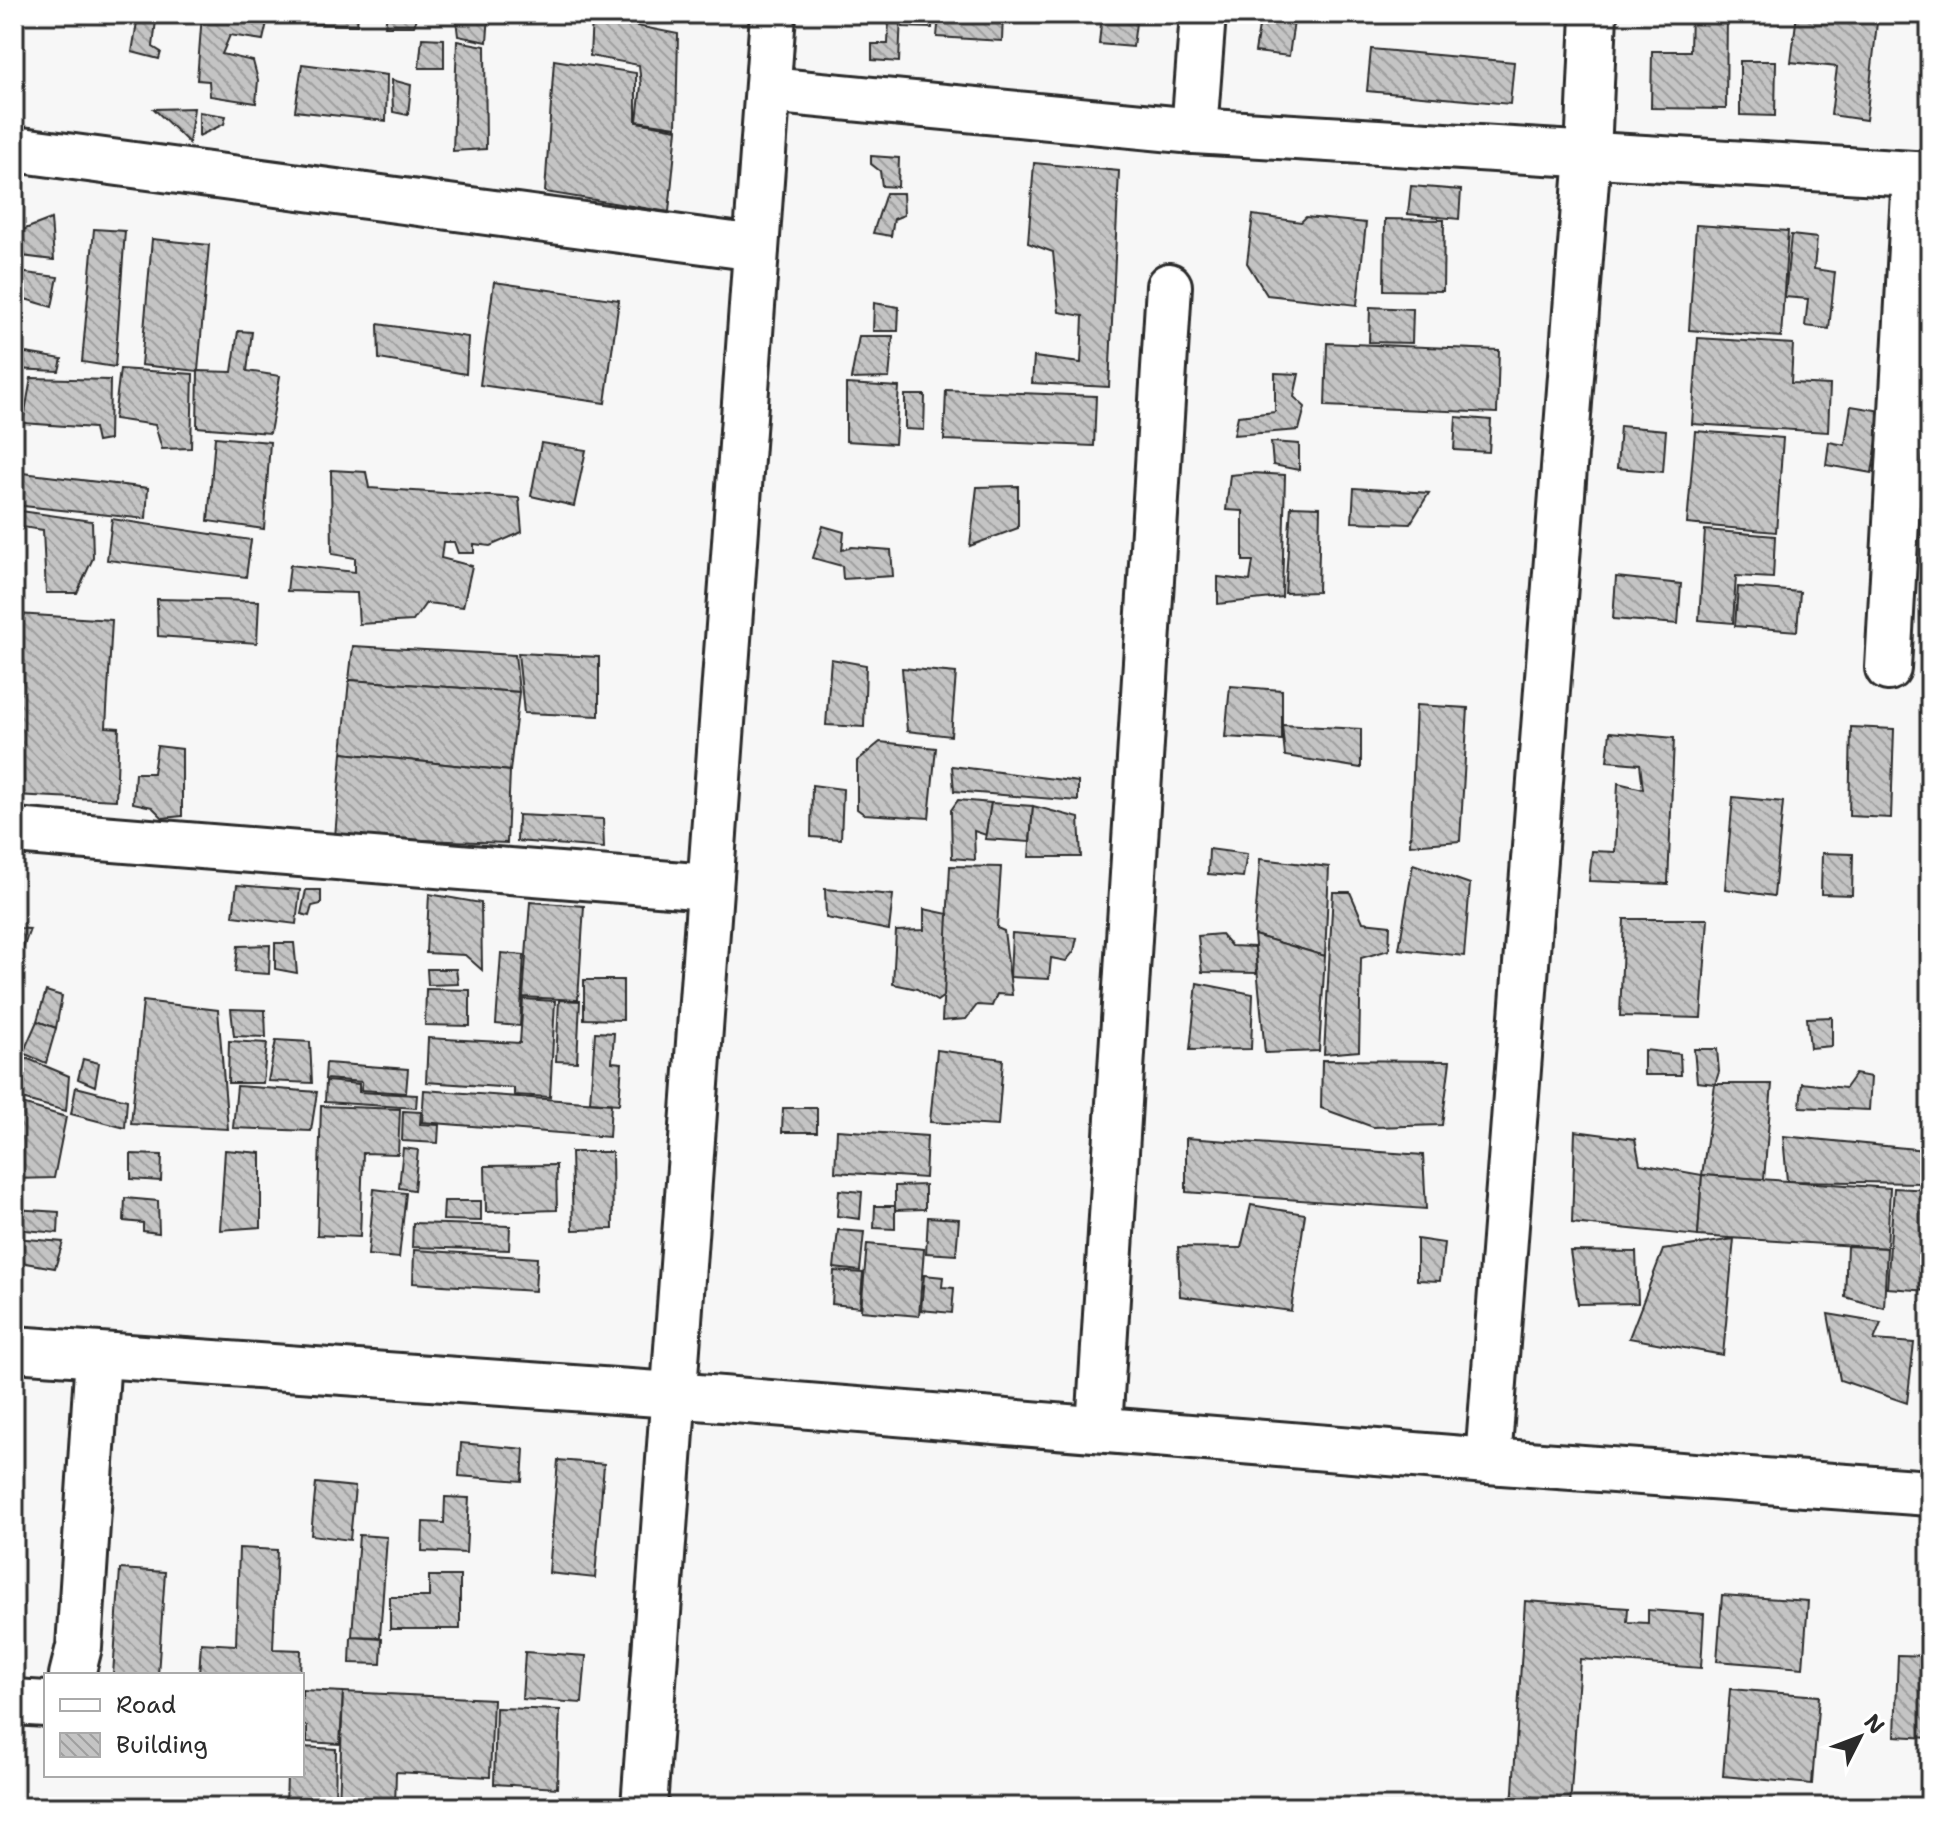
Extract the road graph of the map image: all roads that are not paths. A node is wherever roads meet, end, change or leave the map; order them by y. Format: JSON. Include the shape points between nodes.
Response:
{"nodes":[{"id":1,"x":773,"y":14,"type":"edge"},
{"id":2,"x":1203,"y":14,"type":"edge"},
{"id":3,"x":1594,"y":14,"type":"edge"},
{"id":4,"x":768,"y":90,"type":"junction"},
{"id":5,"x":1194,"y":131,"type":"junction"},
{"id":6,"x":14,"y":149,"type":"edge"},
{"id":7,"x":1588,"y":154,"type":"junction"},
{"id":8,"x":1922,"y":175,"type":"edge"},
{"id":9,"x":756,"y":248,"type":"junction"},
{"id":10,"x":1169,"y":286,"type":"dead end"},
{"id":11,"x":1888,"y":668,"type":"dead end"},
{"id":12,"x":14,"y":831,"type":"edge"},
{"id":13,"x":708,"y":887,"type":"junction"},
{"id":14,"x":14,"y":1349,"type":"edge"},
{"id":15,"x":98,"y":1356,"type":"junction"},
{"id":16,"x":673,"y":1395,"type":"junction"},
{"id":17,"x":1099,"y":1429,"type":"junction"},
{"id":18,"x":1488,"y":1461,"type":"junction"},
{"id":19,"x":1930,"y":1493,"type":"edge"},
{"id":20,"x":72,"y":1673,"type":"edge"},
{"id":21,"x":14,"y":1702,"type":"edge"},
{"id":22,"x":44,"y":1704,"type":"edge"},
{"id":23,"x":644,"y":1807,"type":"edge"}],
"edges":[{"from":1,"to":4,"type":"street"},
{"from":2,"to":5,"type":"street"},
{"from":3,"to":7,"type":"street"},
{"from":4,"to":5,"type":"street"},
{"from":4,"to":9,"type":"street"},
{"from":5,"to":7,"type":"street"},
{"from":6,"to":9,"type":"street"},
{"from":7,"to":8,"type":"street"},
{"from":7,"to":18,"type":"street"},
{"from":8,"to":11,"type":"street"},
{"from":9,"to":13,"type":"street"},
{"from":10,"to":17,"type":"street"},
{"from":12,"to":13,"type":"street"},
{"from":13,"to":16,"type":"street"},
{"from":14,"to":15,"type":"street"},
{"from":15,"to":16,"type":"street"},
{"from":15,"to":20,"type":"street","via":[[79,1647]]},
{"from":16,"to":17,"type":"street"},
{"from":16,"to":23,"type":"street"},
{"from":17,"to":18,"type":"street"},
{"from":18,"to":19,"type":"street"},
{"from":21,"to":22,"type":"street"}]}
